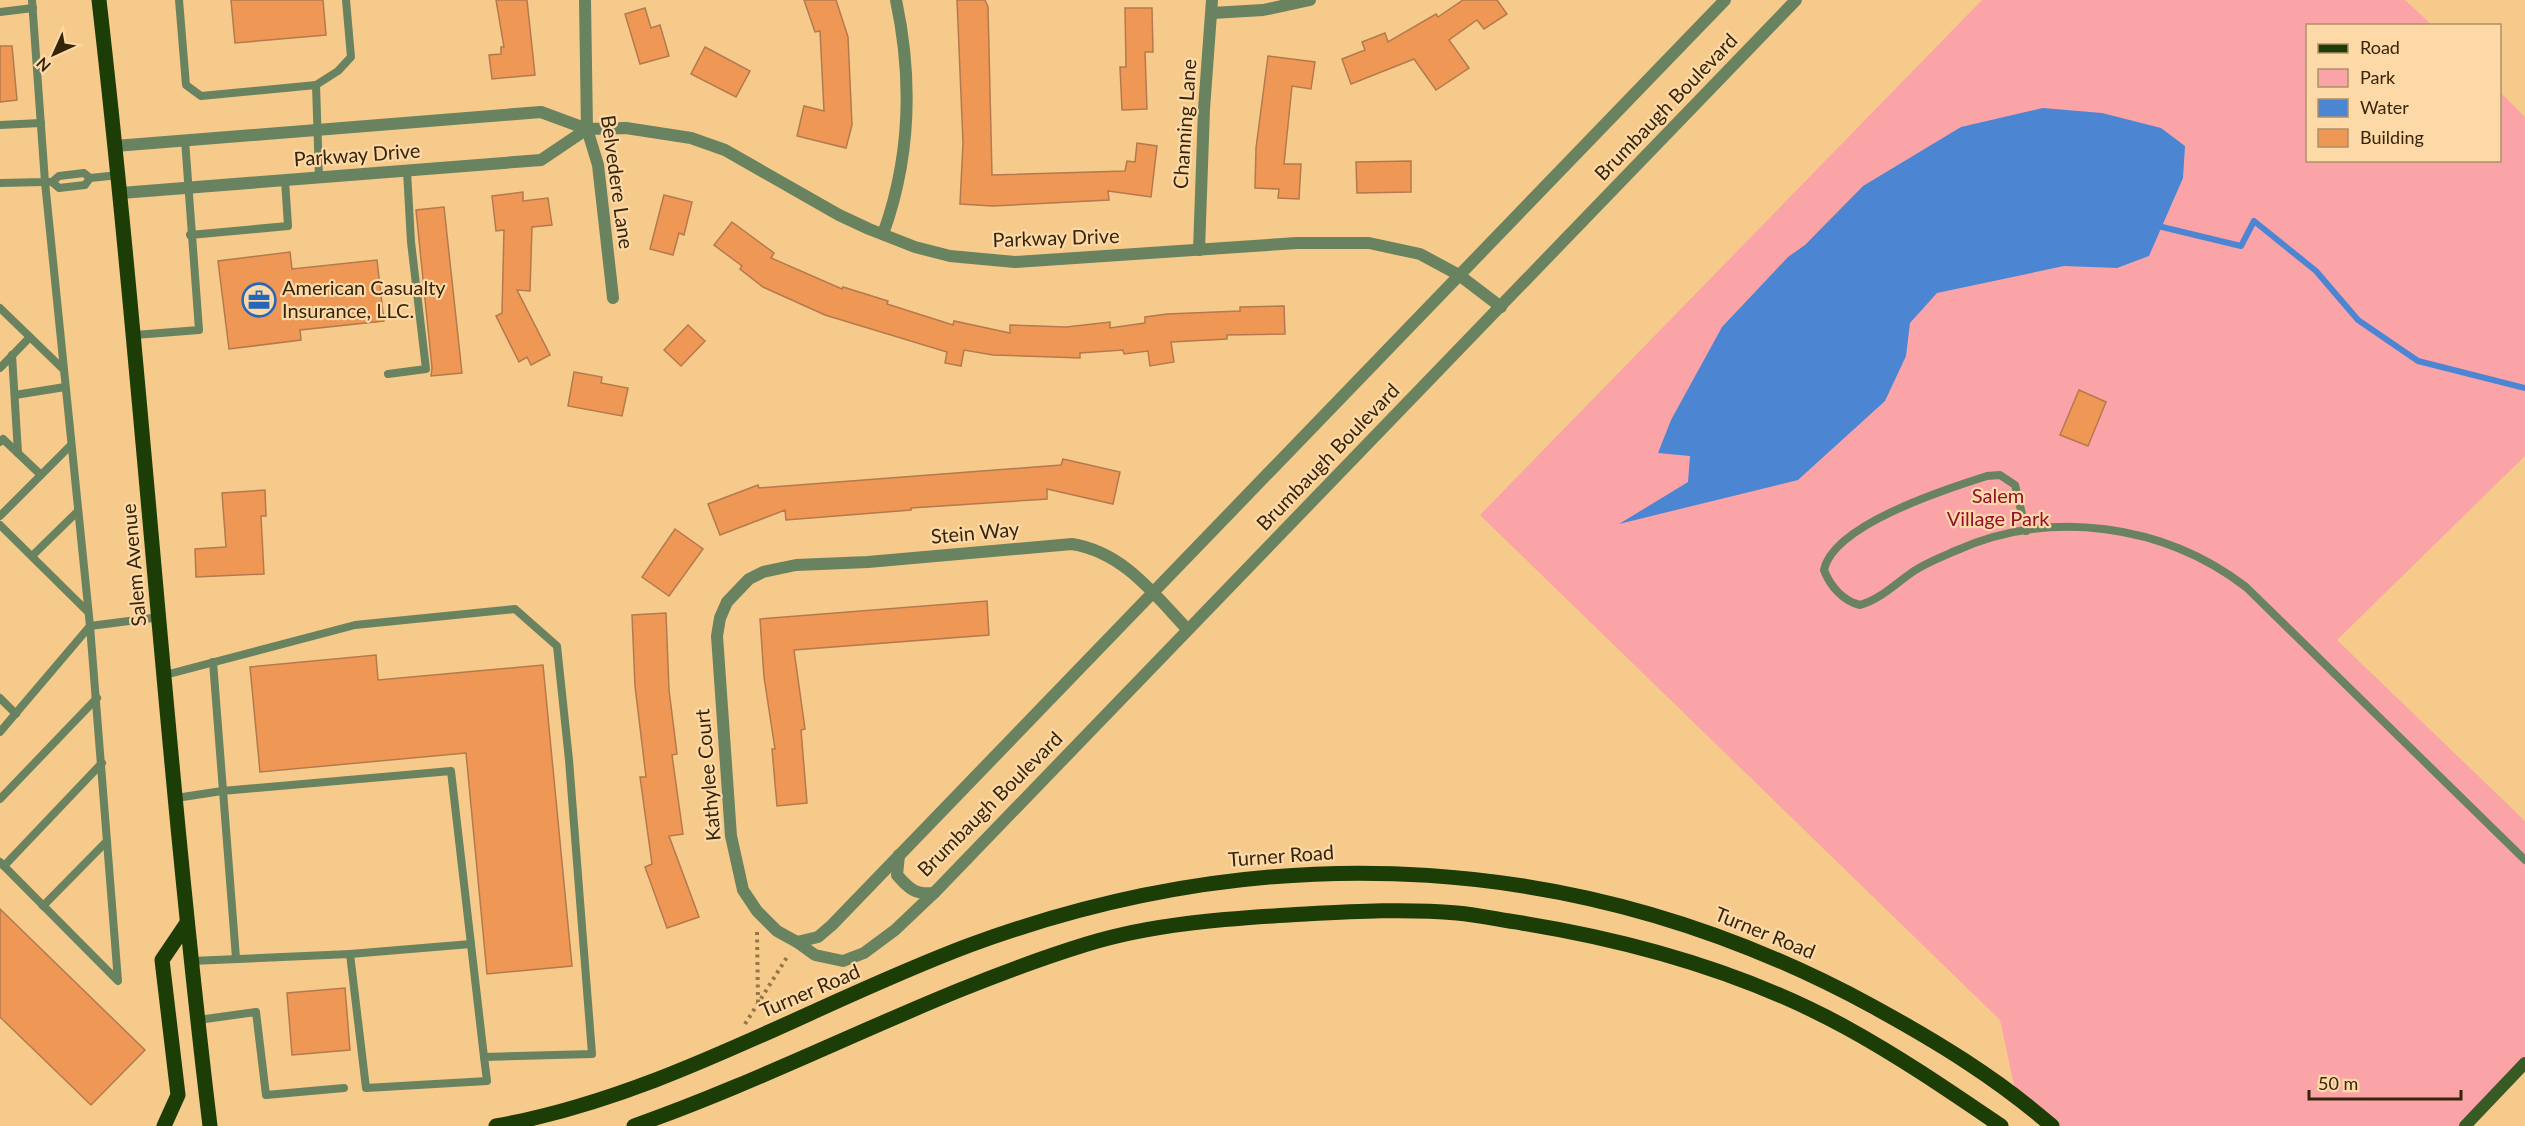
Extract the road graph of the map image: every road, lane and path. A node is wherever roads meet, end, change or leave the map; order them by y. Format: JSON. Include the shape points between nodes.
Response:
{"nodes":[{"id":1,"x":99,"y":0,"type":"edge"},
{"id":2,"x":179,"y":0,"type":"edge"},
{"id":3,"x":346,"y":0,"type":"edge"},
{"id":4,"x":585,"y":0,"type":"edge"},
{"id":5,"x":896,"y":0,"type":"edge"},
{"id":6,"x":1310,"y":0,"type":"edge"},
{"id":7,"x":1725,"y":0,"type":"edge"},
{"id":8,"x":1796,"y":0,"type":"edge"},
{"id":9,"x":33,"y":4,"type":"edge"},
{"id":10,"x":1212,"y":6,"type":"edge"},
{"id":11,"x":0,"y":12,"type":"edge"},
{"id":12,"x":316,"y":85,"type":"junction"},
{"id":13,"x":41,"y":123,"type":"junction"},
{"id":14,"x":0,"y":126,"type":"edge"},
{"id":15,"x":587,"y":129,"type":"junction"},
{"id":16,"x":317,"y":130,"type":"junction"},
{"id":17,"x":184,"y":140,"type":"junction"},
{"id":18,"x":115,"y":146,"type":"junction"},
{"id":19,"x":407,"y":171,"type":"junction"},
{"id":20,"x":119,"y":175,"type":"junction"},
{"id":21,"x":319,"y":177,"type":"junction"},
{"id":22,"x":285,"y":180,"type":"junction"},
{"id":23,"x":49,"y":182,"type":"junction"},
{"id":24,"x":0,"y":183,"type":"edge"},
{"id":25,"x":189,"y":187,"type":"junction"},
{"id":26,"x":121,"y":193,"type":"junction"},
{"id":27,"x":883,"y":234,"type":"junction"},
{"id":28,"x":190,"y":235,"type":"junction"},
{"id":29,"x":1199,"y":250,"type":"junction"},
{"id":30,"x":1459,"y":275,"type":"junction"},
{"id":31,"x":613,"y":298,"type":"dead end"},
{"id":32,"x":1501,"y":307,"type":"junction"},
{"id":33,"x":0,"y":308,"type":"edge"},
{"id":34,"x":135,"y":335,"type":"junction"},
{"id":35,"x":30,"y":337,"type":"junction"},
{"id":36,"x":12,"y":355,"type":"junction"},
{"id":37,"x":0,"y":368,"type":"edge"},
{"id":38,"x":63,"y":369,"type":"junction"},
{"id":39,"x":388,"y":374,"type":"dead end"},
{"id":40,"x":65,"y":387,"type":"junction"},
{"id":41,"x":15,"y":395,"type":"junction"},
{"id":42,"x":1,"y":439,"type":"edge"},
{"id":43,"x":71,"y":445,"type":"junction"},
{"id":44,"x":18,"y":453,"type":"junction"},
{"id":45,"x":41,"y":475,"type":"junction"},
{"id":46,"x":78,"y":511,"type":"junction"},
{"id":47,"x":0,"y":516,"type":"edge"},
{"id":48,"x":0,"y":525,"type":"edge"},
{"id":49,"x":2026,"y":531,"type":"junction"},
{"id":50,"x":32,"y":556,"type":"junction"},
{"id":51,"x":739,"y":586,"type":"joint"},
{"id":52,"x":1152,"y":592,"type":"junction"},
{"id":53,"x":88,"y":612,"type":"junction"},
{"id":54,"x":160,"y":617,"type":"junction"},
{"id":55,"x":90,"y":626,"type":"junction"},
{"id":56,"x":1188,"y":630,"type":"junction"},
{"id":57,"x":213,"y":662,"type":"junction"},
{"id":58,"x":165,"y":675,"type":"junction"},
{"id":59,"x":0,"y":698,"type":"edge"},
{"id":60,"x":97,"y":698,"type":"junction"},
{"id":61,"x":16,"y":714,"type":"junction"},
{"id":62,"x":0,"y":732,"type":"edge"},
{"id":63,"x":102,"y":763,"type":"junction"},
{"id":64,"x":222,"y":791,"type":"junction"},
{"id":65,"x":176,"y":798,"type":"junction"},
{"id":66,"x":0,"y":799,"type":"edge"},
{"id":67,"x":107,"y":841,"type":"junction"},
{"id":68,"x":899,"y":855,"type":"junction"},
{"id":69,"x":2525,"y":860,"type":"edge"},
{"id":70,"x":2,"y":864,"type":"edge"},
{"id":71,"x":934,"y":893,"type":"junction"},
{"id":72,"x":43,"y":906,"type":"junction"},
{"id":73,"x":757,"y":911,"type":"junction"},
{"id":74,"x":187,"y":923,"type":"junction"},
{"id":75,"x":797,"y":942,"type":"junction"},
{"id":76,"x":471,"y":944,"type":"junction"},
{"id":77,"x":350,"y":954,"type":"junction"},
{"id":78,"x":236,"y":958,"type":"junction"},
{"id":79,"x":191,"y":961,"type":"junction"},
{"id":80,"x":758,"y":1003,"type":"junction"},
{"id":81,"x":198,"y":1020,"type":"junction"},
{"id":82,"x":728,"y":1050,"type":"junction"},
{"id":83,"x":484,"y":1057,"type":"junction"},
{"id":84,"x":2525,"y":1063,"type":"edge"},
{"id":85,"x":344,"y":1088,"type":"dead end"},
{"id":86,"x":164,"y":1126,"type":"edge"},
{"id":87,"x":210,"y":1126,"type":"edge"},
{"id":88,"x":496,"y":1126,"type":"edge"},
{"id":89,"x":634,"y":1126,"type":"edge"},
{"id":90,"x":2001,"y":1126,"type":"edge"},
{"id":91,"x":2052,"y":1126,"type":"edge"},
{"id":92,"x":2465,"y":1126,"type":"edge"}],
"edges":[{"from":1,"to":18,"type":"main road","name":"Salem Avenue"},
{"from":2,"to":12,"type":"lane","via":[[186,85],[201,96]]},
{"from":3,"to":12,"type":"lane","via":[[351,57]]},
{"from":4,"to":15,"type":"street","name":"Belvedere Lane"},
{"from":5,"to":27,"type":"street","via":[[908,78],[908,118],[897,196]]},
{"from":6,"to":10,"type":"street","via":[[1263,10]]},
{"from":7,"to":30,"type":"street","name":"Brumbaugh Boulevard"},
{"from":8,"to":32,"type":"street","name":"Brumbaugh Boulevard"},
{"from":9,"to":11,"type":"lane"},
{"from":9,"to":13,"type":"lane"},
{"from":10,"to":29,"type":"street","name":"Channing Lane"},
{"from":12,"to":16,"type":"lane"},
{"from":13,"to":14,"type":"lane"},
{"from":13,"to":23,"type":"lane"},
{"from":15,"to":16,"type":"street","name":"Parkway Drive","via":[[542,112]]},
{"from":15,"to":19,"type":"street","name":"Parkway Drive","via":[[540,160]]},
{"from":15,"to":27,"type":"street","name":"Parkway Drive","via":[[626,128],[691,138],[725,150],[839,215]]},
{"from":15,"to":31,"type":"street","name":"Belvedere Lane","via":[[598,165]]},
{"from":16,"to":17,"type":"street","name":"Parkway Drive"},
{"from":16,"to":21,"type":"lane"},
{"from":17,"to":18,"type":"street","name":"Parkway Drive"},
{"from":17,"to":25,"type":"lane"},
{"from":18,"to":20,"type":"main road","name":"Salem Avenue"},
{"from":19,"to":21,"type":"street","name":"Parkway Drive"},
{"from":19,"to":39,"type":"lane","via":[[426,369]]},
{"from":20,"to":23,"type":"lane","via":[[90,178],[85,185],[59,188]]},
{"from":20,"to":26,"type":"main road","name":"Salem Avenue"},
{"from":21,"to":22,"type":"street","name":"Parkway Drive"},
{"from":22,"to":25,"type":"street","name":"Parkway Drive"},
{"from":22,"to":28,"type":"lane","via":[[288,226]]},
{"from":23,"to":24,"type":"lane"},
{"from":23,"to":38,"type":"lane"},
{"from":25,"to":26,"type":"street","name":"Parkway Drive"},
{"from":25,"to":28,"type":"lane"},
{"from":26,"to":34,"type":"main road","name":"Salem Avenue"},
{"from":27,"to":29,"type":"street","name":"Parkway Drive","via":[[915,247],[986,261]]},
{"from":28,"to":34,"type":"lane","via":[[199,330]]},
{"from":29,"to":30,"type":"street","name":"Parkway Drive","via":[[1369,243],[1420,254]]},
{"from":30,"to":32,"type":"street","name":"Parkway Drive"},
{"from":30,"to":52,"type":"street","name":"Brumbaugh Boulevard"},
{"from":32,"to":56,"type":"street","name":"Brumbaugh Boulevard"},
{"from":33,"to":35,"type":"lane"},
{"from":34,"to":54,"type":"main road","name":"Salem Avenue"},
{"from":35,"to":36,"type":"lane"},
{"from":35,"to":38,"type":"lane"},
{"from":36,"to":37,"type":"lane"},
{"from":36,"to":41,"type":"lane"},
{"from":38,"to":40,"type":"lane"},
{"from":40,"to":41,"type":"lane"},
{"from":40,"to":43,"type":"lane"},
{"from":41,"to":44,"type":"lane"},
{"from":42,"to":44,"type":"lane"},
{"from":43,"to":45,"type":"lane"},
{"from":43,"to":46,"type":"lane"},
{"from":44,"to":45,"type":"lane"},
{"from":45,"to":47,"type":"lane"},
{"from":46,"to":50,"type":"lane"},
{"from":46,"to":53,"type":"lane"},
{"from":48,"to":50,"type":"lane"},
{"from":49,"to":49,"type":"lane","via":[[2015,485],[2000,475],[1987,476],[1869,523],[1830,553],[1824,570],[1843,597],[1860,605],[1956,550]]},
{"from":49,"to":69,"type":"lane","via":[[2064,526],[2139,534],[2171,543],[2233,577]]},
{"from":50,"to":53,"type":"lane"},
{"from":51,"to":52,"type":"street","name":"Stein Way","via":[[763,572],[796,565],[1072,544],[1106,554]]},
{"from":51,"to":73,"type":"street","name":"Kathylee Court","via":[[727,602],[717,636],[731,836],[744,890]]},
{"from":52,"to":56,"type":"street","name":"Stein Way"},
{"from":52,"to":68,"type":"street","name":"Brumbaugh Boulevard"},
{"from":53,"to":55,"type":"lane"},
{"from":54,"to":55,"type":"lane"},
{"from":54,"to":58,"type":"main road","name":"Salem Avenue"},
{"from":55,"to":60,"type":"lane"},
{"from":55,"to":61,"type":"lane"},
{"from":56,"to":71,"type":"street","name":"Brumbaugh Boulevard"},
{"from":57,"to":58,"type":"lane"},
{"from":57,"to":64,"type":"lane"},
{"from":57,"to":83,"type":"lane","via":[[355,625],[516,609],[557,646],[592,1054]]},
{"from":58,"to":65,"type":"main road","name":"Salem Avenue"},
{"from":59,"to":61,"type":"lane"},
{"from":60,"to":63,"type":"lane"},
{"from":60,"to":66,"type":"lane"},
{"from":61,"to":62,"type":"lane"},
{"from":63,"to":67,"type":"lane"},
{"from":63,"to":70,"type":"lane"},
{"from":64,"to":65,"type":"lane"},
{"from":64,"to":76,"type":"lane","via":[[451,771]]},
{"from":64,"to":78,"type":"lane"},
{"from":65,"to":74,"type":"main road","name":"Salem Avenue"},
{"from":67,"to":72,"type":"lane"},
{"from":67,"to":72,"type":"lane","via":[[118,981]]},
{"from":68,"to":71,"type":"street","name":"Brumbaugh Boulevard","via":[[897,875],[909,889],[921,895]]},
{"from":68,"to":75,"type":"street","via":[[818,937]]},
{"from":70,"to":72,"type":"lane"},
{"from":71,"to":75,"type":"street","name":"Kathylee Court","via":[[895,930],[864,953],[843,961],[815,955]]},
{"from":73,"to":75,"type":"street","name":"Kathylee Court","via":[[777,931]]},
{"from":73,"to":80,"type":"path"},
{"from":74,"to":79,"type":"main road","name":"Salem Avenue"},
{"from":74,"to":86,"type":"main road","via":[[162,960],[178,1095]]},
{"from":75,"to":80,"type":"path"},
{"from":76,"to":77,"type":"lane"},
{"from":76,"to":83,"type":"lane"},
{"from":77,"to":78,"type":"lane"},
{"from":77,"to":83,"type":"lane","via":[[366,1088],[487,1081]]},
{"from":78,"to":79,"type":"lane"},
{"from":79,"to":81,"type":"main road","name":"Salem Avenue"},
{"from":80,"to":82,"type":"path"},
{"from":81,"to":85,"type":"lane","via":[[256,1012],[266,1095]]},
{"from":81,"to":87,"type":"main road","name":"Salem Avenue"},
{"from":82,"to":88,"type":"main road","name":"Turner Road","via":[[598,1101]]},
{"from":82,"to":91,"type":"main road","name":"Turner Road","via":[[968,946],[1050,919],[1206,883],[1305,873],[1409,874],[1507,882],[1616,903],[1710,932],[1811,973],[1910,1027],[2016,1094]]},
{"from":84,"to":92,"type":"street"},
{"from":89,"to":90,"type":"main road","via":[[930,1001],[1091,942],[1173,925],[1366,911],[1457,913],[1563,930],[1652,951],[1743,980],[1845,1026]]}]}
